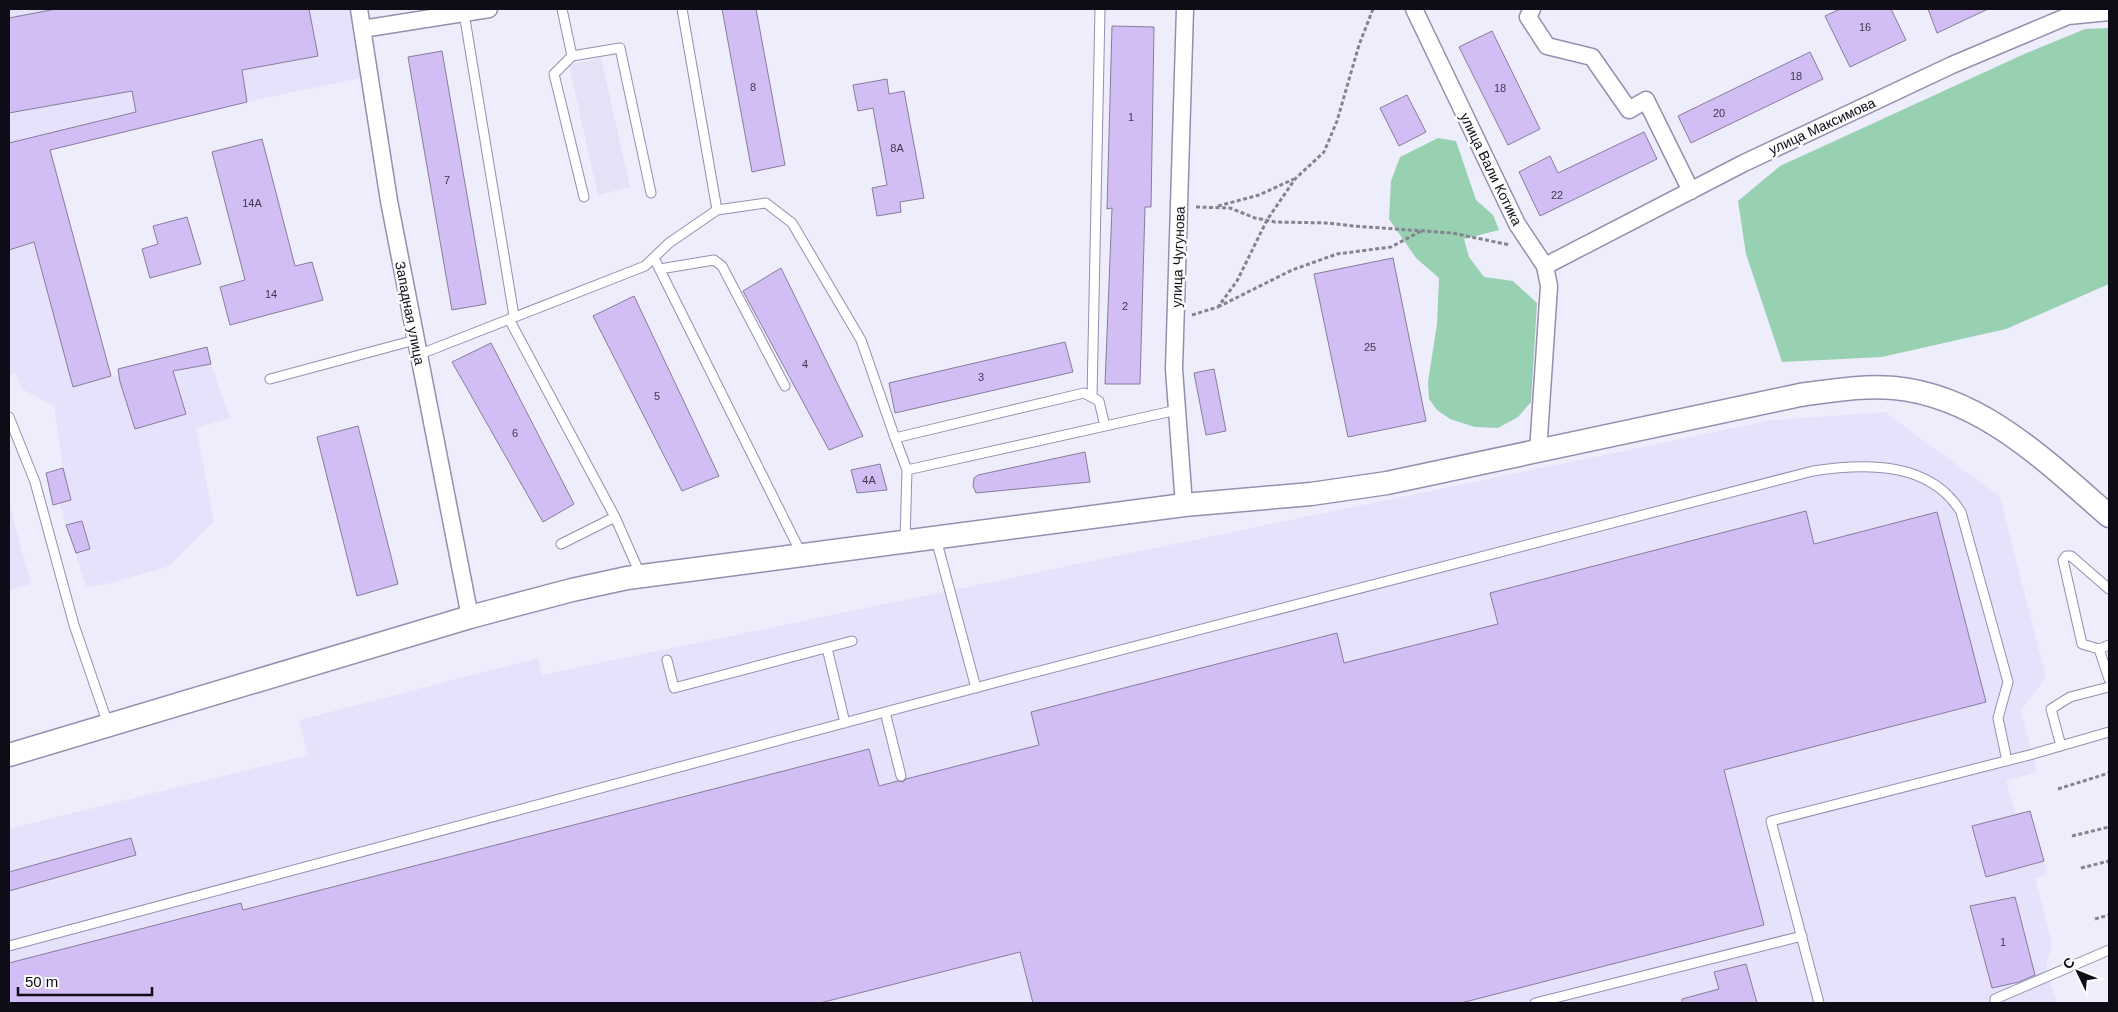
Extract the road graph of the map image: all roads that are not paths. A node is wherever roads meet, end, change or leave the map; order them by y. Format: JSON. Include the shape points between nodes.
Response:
{"nodes":[{"id":1,"x":359,"y":9,"type":"edge"},
{"id":2,"x":489,"y":9,"type":"edge"},
{"id":3,"x":562,"y":9,"type":"edge"},
{"id":4,"x":682,"y":9,"type":"edge"},
{"id":5,"x":1100,"y":9,"type":"edge"},
{"id":6,"x":1185,"y":9,"type":"edge"},
{"id":7,"x":1414,"y":9,"type":"edge"},
{"id":8,"x":1532,"y":9,"type":"edge"},
{"id":9,"x":2067,"y":12,"type":"edge"},
{"id":10,"x":2109,"y":12,"type":"edge"},
{"id":11,"x":464,"y":13,"type":"junction"},
{"id":12,"x":362,"y":29,"type":"junction"},
{"id":13,"x":572,"y":56,"type":"junction"},
{"id":14,"x":1690,"y":191,"type":"junction"},
{"id":15,"x":651,"y":193,"type":"dead end"},
{"id":16,"x":584,"y":196,"type":"dead end"},
{"id":17,"x":717,"y":210,"type":"junction"},
{"id":18,"x":654,"y":258,"type":"junction"},
{"id":19,"x":1545,"y":266,"type":"junction"},
{"id":20,"x":660,"y":269,"type":"junction"},
{"id":21,"x":512,"y":317,"type":"junction"},
{"id":22,"x":417,"y":348,"type":"junction"},
{"id":23,"x":270,"y":379,"type":"dead end"},
{"id":24,"x":785,"y":386,"type":"dead end"},
{"id":25,"x":1092,"y":397,"type":"junction"},
{"id":26,"x":1177,"y":410,"type":"junction"},
{"id":27,"x":9,"y":418,"type":"edge"},
{"id":28,"x":1105,"y":426,"type":"junction"},
{"id":29,"x":895,"y":438,"type":"junction"},
{"id":30,"x":1538,"y":452,"type":"junction"},
{"id":31,"x":906,"y":470,"type":"junction"},
{"id":32,"x":1184,"y":505,"type":"junction"},
{"id":33,"x":2109,"y":516,"type":"edge"},
{"id":34,"x":615,"y":517,"type":"junction"},
{"id":35,"x":936,"y":538,"type":"junction"},
{"id":36,"x":905,"y":542,"type":"junction"},
{"id":37,"x":561,"y":544,"type":"dead end"},
{"id":38,"x":802,"y":556,"type":"junction"},
{"id":39,"x":641,"y":576,"type":"junction"},
{"id":40,"x":2109,"y":589,"type":"edge"},
{"id":41,"x":470,"y":617,"type":"junction"},
{"id":42,"x":852,"y":640,"type":"dead end"},
{"id":43,"x":2109,"y":645,"type":"edge"},
{"id":44,"x":827,"y":648,"type":"junction"},
{"id":45,"x":2099,"y":649,"type":"junction"},
{"id":46,"x":667,"y":660,"type":"dead end"},
{"id":47,"x":2109,"y":680,"type":"edge"},
{"id":48,"x":2109,"y":687,"type":"edge"},
{"id":49,"x":976,"y":688,"type":"junction"},
{"id":50,"x":885,"y":712,"type":"junction"},
{"id":51,"x":844,"y":723,"type":"junction"},
{"id":52,"x":108,"y":724,"type":"junction"},
{"id":53,"x":2109,"y":732,"type":"edge"},
{"id":54,"x":2061,"y":746,"type":"junction"},
{"id":55,"x":9,"y":755,"type":"edge"},
{"id":56,"x":2007,"y":761,"type":"junction"},
{"id":57,"x":901,"y":776,"type":"dead end"},
{"id":58,"x":1802,"y":936,"type":"junction"},
{"id":59,"x":9,"y":946,"type":"edge"},
{"id":60,"x":2109,"y":950,"type":"edge"},
{"id":61,"x":1535,"y":1003,"type":"edge"},
{"id":62,"x":1819,"y":1003,"type":"edge"},
{"id":63,"x":1996,"y":1003,"type":"edge"}],
"edges":[{"from":1,"to":12,"type":"street","name":"Западная улица"},
{"from":2,"to":11,"type":"street"},
{"from":3,"to":13,"type":"lane"},
{"from":4,"to":17,"type":"lane"},
{"from":5,"to":25,"type":"lane"},
{"from":6,"to":26,"type":"street","name":"улица Чугунова","via":[[1174,369]]},
{"from":7,"to":19,"type":"street","name":"улица Вали Котика","via":[[1517,224]]},
{"from":8,"to":14,"type":"street","via":[[1528,17],[1548,46],[1592,57],[1629,110],[1646,100]]},
{"from":9,"to":10,"type":"street","name":"улица Максимова"},
{"from":9,"to":14,"type":"street","name":"улица Максимова"},
{"from":11,"to":12,"type":"street"},
{"from":11,"to":21,"type":"lane"},
{"from":12,"to":22,"type":"street","name":"Западная улица","via":[[389,201]]},
{"from":13,"to":15,"type":"lane","via":[[620,48]]},
{"from":13,"to":16,"type":"lane","via":[[554,74]]},
{"from":14,"to":19,"type":"street","name":"улица Максимова"},
{"from":17,"to":18,"type":"lane","via":[[669,243]]},
{"from":17,"to":29,"type":"lane","via":[[766,203],[792,223],[861,340]]},
{"from":18,"to":20,"type":"lane"},
{"from":18,"to":21,"type":"lane","via":[[645,266]]},
{"from":19,"to":30,"type":"street","name":"улица Вали Котика","via":[[1549,286]]},
{"from":20,"to":24,"type":"lane","via":[[714,260],[722,266]]},
{"from":20,"to":38,"type":"lane"},
{"from":21,"to":22,"type":"lane"},
{"from":21,"to":34,"type":"lane"},
{"from":22,"to":23,"type":"lane"},
{"from":22,"to":41,"type":"street","name":"Западная улица"},
{"from":25,"to":28,"type":"lane","via":[[1099,401]]},
{"from":25,"to":29,"type":"lane","via":[[1084,392]]},
{"from":26,"to":28,"type":"lane"},
{"from":26,"to":32,"type":"street","name":"улица Чугунова"},
{"from":27,"to":52,"type":"lane","via":[[35,482],[74,625]]},
{"from":28,"to":31,"type":"lane"},
{"from":29,"to":31,"type":"lane"},
{"from":30,"to":32,"type":"main road","via":[[1378,484],[1311,494]]},
{"from":30,"to":33,"type":"main road","via":[[1800,395],[1846,388],[1893,388],[1942,398],[1990,421]]},
{"from":31,"to":36,"type":"lane"},
{"from":32,"to":35,"type":"main road"},
{"from":34,"to":37,"type":"lane"},
{"from":34,"to":39,"type":"lane"},
{"from":35,"to":36,"type":"main road"},
{"from":35,"to":49,"type":"lane"},
{"from":36,"to":38,"type":"main road"},
{"from":38,"to":39,"type":"main road"},
{"from":39,"to":41,"type":"main road"},
{"from":40,"to":45,"type":"lane","via":[[2071,556],[2062,560],[2082,644]]},
{"from":41,"to":52,"type":"main road"},
{"from":42,"to":44,"type":"lane"},
{"from":43,"to":45,"type":"lane"},
{"from":44,"to":46,"type":"lane","via":[[674,688]]},
{"from":44,"to":51,"type":"lane"},
{"from":45,"to":47,"type":"lane"},
{"from":48,"to":54,"type":"lane","via":[[2070,697],[2051,709]]},
{"from":49,"to":50,"type":"lane"},
{"from":49,"to":56,"type":"lane","via":[[1813,471],[1847,466],[1906,471],[1926,478],[1954,500],[1961,512],[2008,682],[1998,718]]},
{"from":50,"to":51,"type":"lane"},
{"from":50,"to":57,"type":"lane"},
{"from":51,"to":59,"type":"lane"},
{"from":52,"to":55,"type":"main road"},
{"from":53,"to":54,"type":"lane"},
{"from":54,"to":56,"type":"lane"},
{"from":56,"to":58,"type":"lane","via":[[1772,820]]},
{"from":58,"to":61,"type":"lane"},
{"from":58,"to":62,"type":"lane"},
{"from":60,"to":63,"type":"lane","via":[[1995,999]]}]}
